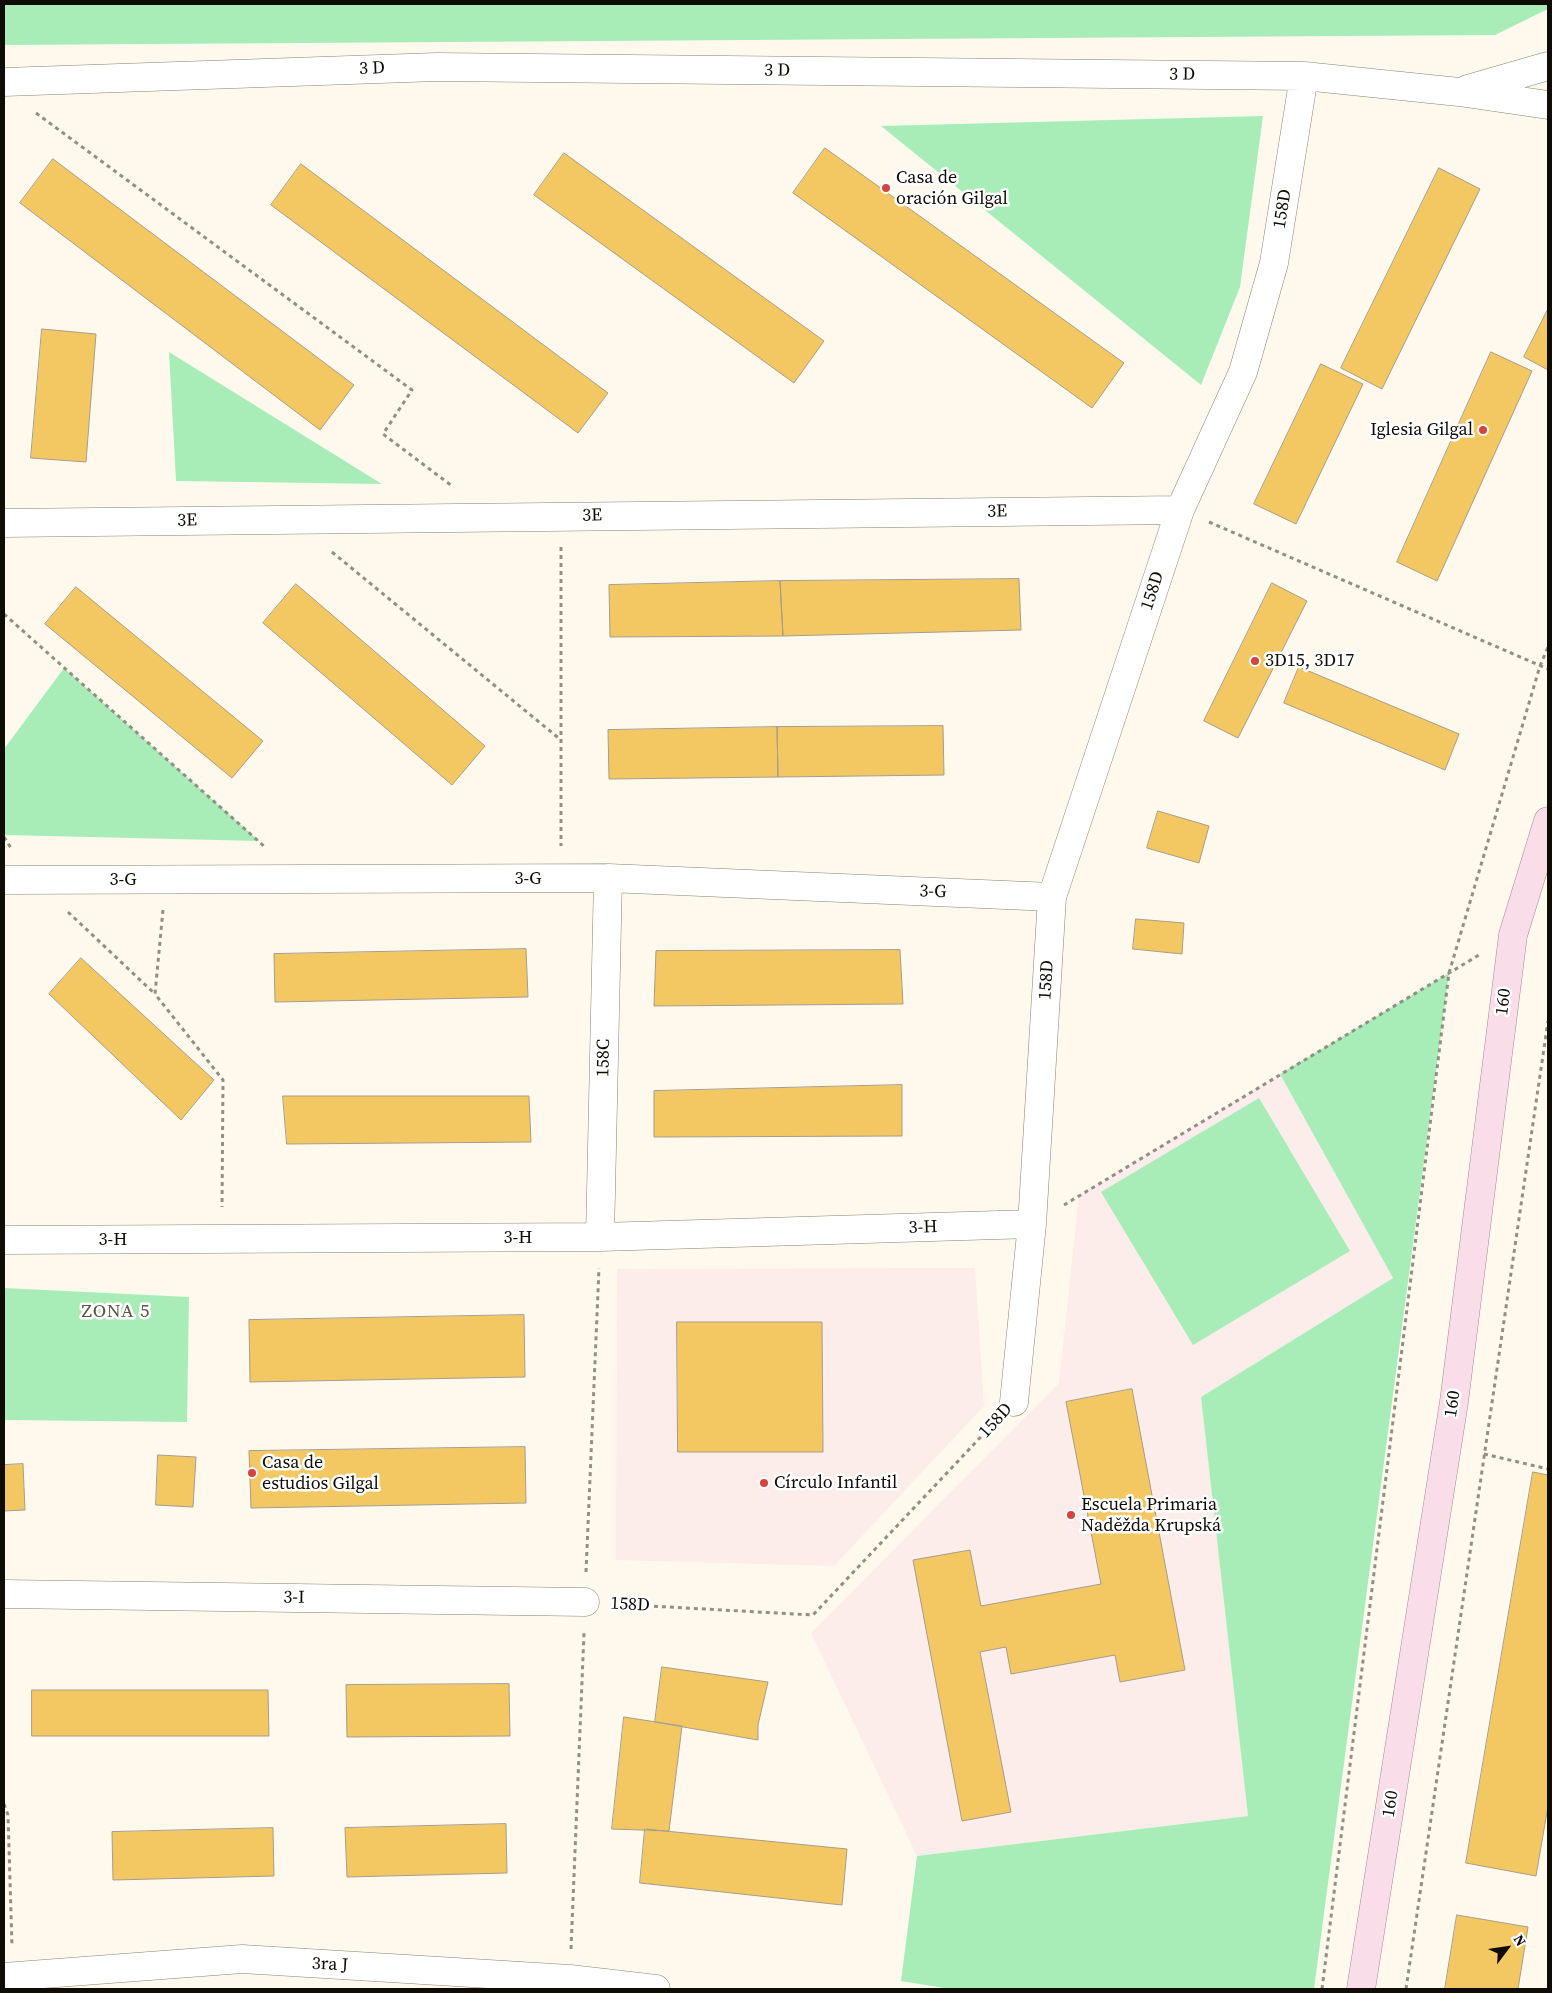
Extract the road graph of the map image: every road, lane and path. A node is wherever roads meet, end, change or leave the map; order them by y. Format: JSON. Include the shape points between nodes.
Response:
{"nodes":[{"id":1,"x":1548,"y":66,"type":"edge"},
{"id":2,"x":1304,"y":76,"type":"junction"},
{"id":3,"x":4,"y":82,"type":"edge"},
{"id":4,"x":1459,"y":92,"type":"junction"},
{"id":5,"x":1548,"y":105,"type":"edge"},
{"id":6,"x":36,"y":112,"type":"dead end"},
{"id":7,"x":454,"y":488,"type":"dead end"},
{"id":8,"x":1180,"y":510,"type":"junction"},
{"id":9,"x":561,"y":517,"type":"junction"},
{"id":10,"x":4,"y":524,"type":"edge"},
{"id":11,"x":331,"y":552,"type":"dead end"},
{"id":12,"x":4,"y":614,"type":"edge"},
{"id":13,"x":1548,"y":647,"type":"edge"},
{"id":14,"x":1540,"y":666,"type":"junction"},
{"id":15,"x":1548,"y":669,"type":"edge"},
{"id":16,"x":561,"y":741,"type":"junction"},
{"id":17,"x":1548,"y":821,"type":"edge"},
{"id":18,"x":4,"y":837,"type":"edge"},
{"id":19,"x":266,"y":848,"type":"dead end"},
{"id":20,"x":608,"y":878,"type":"junction"},
{"id":21,"x":561,"y":879,"type":"junction"},
{"id":22,"x":4,"y":880,"type":"edge"},
{"id":23,"x":33,"y":880,"type":"junction"},
{"id":24,"x":166,"y":880,"type":"junction"},
{"id":25,"x":1052,"y":897,"type":"junction"},
{"id":26,"x":1513,"y":935,"type":"junction"},
{"id":27,"x":1450,"y":973,"type":"junction"},
{"id":28,"x":155,"y":994,"type":"junction"},
{"id":29,"x":1548,"y":1021,"type":"edge"},
{"id":30,"x":1032,"y":1224,"type":"junction"},
{"id":31,"x":600,"y":1237,"type":"junction"},
{"id":32,"x":221,"y":1239,"type":"junction"},
{"id":33,"x":4,"y":1240,"type":"edge"},
{"id":34,"x":1014,"y":1402,"type":"joint"},
{"id":35,"x":1484,"y":1454,"type":"junction"},
{"id":36,"x":1548,"y":1469,"type":"edge"},
{"id":37,"x":4,"y":1594,"type":"edge"},
{"id":38,"x":585,"y":1602,"type":"joint"},
{"id":39,"x":4,"y":1804,"type":"edge"},
{"id":40,"x":8,"y":1977,"type":"edge"},
{"id":41,"x":81,"y":1980,"type":"edge"},
{"id":42,"x":656,"y":1989,"type":"edge"},
{"id":43,"x":1322,"y":1989,"type":"edge"},
{"id":44,"x":1361,"y":1989,"type":"edge"},
{"id":45,"x":1406,"y":1989,"type":"edge"}],
"edges":[{"from":1,"to":4,"type":"street"},
{"from":2,"to":3,"type":"street","name":"3 D","via":[[437,67]]},
{"from":2,"to":4,"type":"street","name":"3 D"},
{"from":2,"to":8,"type":"street","name":"158D","via":[[1274,263],[1243,372]]},
{"from":4,"to":5,"type":"street","name":"3 D"},
{"from":6,"to":7,"type":"path","via":[[412,390],[383,434]]},
{"from":8,"to":9,"type":"street","name":"3E"},
{"from":8,"to":14,"type":"path"},
{"from":8,"to":25,"type":"street","name":"158D"},
{"from":9,"to":10,"type":"street","name":"3E"},
{"from":9,"to":16,"type":"path"},
{"from":11,"to":16,"type":"path"},
{"from":12,"to":19,"type":"path"},
{"from":13,"to":14,"type":"path"},
{"from":14,"to":15,"type":"path"},
{"from":14,"to":27,"type":"path"},
{"from":16,"to":21,"type":"path"},
{"from":17,"to":26,"type":"main road","name":"160"},
{"from":18,"to":23,"type":"path"},
{"from":20,"to":21,"type":"street","name":"3-G"},
{"from":20,"to":25,"type":"street","name":"3-G"},
{"from":20,"to":31,"type":"street","name":"158C"},
{"from":21,"to":24,"type":"street","name":"3-G"},
{"from":22,"to":23,"type":"street","name":"3-G"},
{"from":23,"to":24,"type":"street","name":"3-G"},
{"from":23,"to":28,"type":"path"},
{"from":24,"to":28,"type":"path"},
{"from":25,"to":30,"type":"street","name":"158D"},
{"from":26,"to":27,"type":"path"},
{"from":26,"to":44,"type":"main road","name":"160","via":[[1454,1402]]},
{"from":27,"to":30,"type":"path"},
{"from":27,"to":43,"type":"path"},
{"from":28,"to":32,"type":"path","via":[[223,1080]]},
{"from":29,"to":35,"type":"path"},
{"from":30,"to":31,"type":"street","name":"3-H"},
{"from":30,"to":34,"type":"street","name":"158D"},
{"from":31,"to":32,"type":"street","name":"3-H"},
{"from":32,"to":33,"type":"street","name":"3-H"},
{"from":34,"to":38,"type":"path","name":"158D","via":[[813,1615]]},
{"from":35,"to":36,"type":"path"},
{"from":35,"to":45,"type":"path"},
{"from":37,"to":38,"type":"street","name":"3-I"},
{"from":39,"to":40,"type":"path","via":[[8,1815]]},
{"from":40,"to":41,"type":"street","name":"3ra J"},
{"from":41,"to":42,"type":"street","name":"3ra J","via":[[242,1959],[570,1980]]}]}
